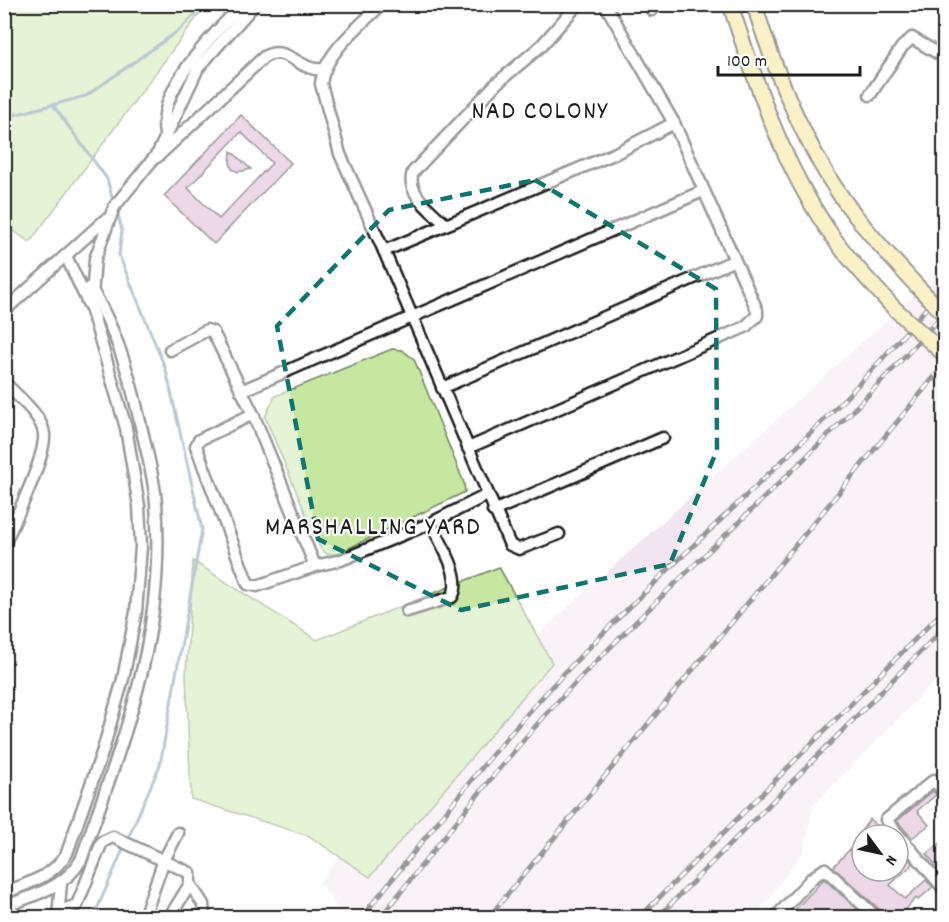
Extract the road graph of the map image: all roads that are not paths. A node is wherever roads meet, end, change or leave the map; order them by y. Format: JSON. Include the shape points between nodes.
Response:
{"nodes":[{"id":1,"x":243,"y":4,"type":"edge"},
{"id":2,"x":255,"y":4,"type":"edge"},
{"id":3,"x":382,"y":4,"type":"edge"},
{"id":4,"x":578,"y":4,"type":"edge"},
{"id":5,"x":605,"y":4,"type":"edge"},
{"id":6,"x":730,"y":4,"type":"edge"},
{"id":7,"x":754,"y":4,"type":"edge"},
{"id":8,"x":945,"y":57,"type":"edge"},
{"id":9,"x":324,"y":69,"type":"junction"},
{"id":10,"x":870,"y":95,"type":"dead end"},
{"id":11,"x":674,"y":123,"type":"junction"},
{"id":12,"x":165,"y":134,"type":"junction"},
{"id":13,"x":152,"y":161,"type":"junction"},
{"id":14,"x":703,"y":191,"type":"junction"},
{"id":15,"x":110,"y":215,"type":"junction"},
{"id":16,"x":445,"y":224,"type":"junction"},
{"id":17,"x":384,"y":251,"type":"junction"},
{"id":18,"x":66,"y":256,"type":"junction"},
{"id":19,"x":733,"y":261,"type":"junction"},
{"id":20,"x":90,"y":286,"type":"junction"},
{"id":21,"x":91,"y":308,"type":"junction"},
{"id":22,"x":4,"y":311,"type":"edge"},
{"id":23,"x":945,"y":314,"type":"edge"},
{"id":24,"x":410,"y":316,"type":"junction"},
{"id":25,"x":170,"y":350,"type":"dead end"},
{"id":26,"x":945,"y":354,"type":"edge"},
{"id":27,"x":4,"y":382,"type":"edge"},
{"id":28,"x":442,"y":388,"type":"junction"},
{"id":29,"x":241,"y":391,"type":"junction"},
{"id":30,"x":253,"y":414,"type":"junction"},
{"id":31,"x":663,"y":438,"type":"dead end"},
{"id":32,"x":468,"y":448,"type":"junction"},
{"id":33,"x":487,"y":495,"type":"junction"},
{"id":34,"x":494,"y":510,"type":"junction"},
{"id":35,"x":431,"y":523,"type":"junction"},
{"id":36,"x":559,"y":534,"type":"dead end"},
{"id":37,"x":4,"y":545,"type":"edge"},
{"id":38,"x":315,"y":566,"type":"junction"},
{"id":39,"x":407,"y":611,"type":"dead end"},
{"id":40,"x":945,"y":792,"type":"edge"},
{"id":41,"x":178,"y":833,"type":"dead end"},
{"id":42,"x":164,"y":860,"type":"junction"},
{"id":43,"x":61,"y":883,"type":"junction"},
{"id":44,"x":190,"y":884,"type":"junction"},
{"id":45,"x":945,"y":889,"type":"edge"},
{"id":46,"x":4,"y":893,"type":"edge"},
{"id":47,"x":4,"y":907,"type":"edge"},
{"id":48,"x":59,"y":914,"type":"edge"},
{"id":49,"x":145,"y":914,"type":"dead end"},
{"id":50,"x":169,"y":918,"type":"edge"},
{"id":51,"x":204,"y":918,"type":"edge"},
{"id":52,"x":775,"y":918,"type":"edge"},
{"id":53,"x":877,"y":918,"type":"edge"}],
"edges":[{"from":1,"to":12,"type":"street","via":[[183,74],[162,122]]},
{"from":2,"to":12,"type":"street","via":[[198,68]]},
{"from":3,"to":9,"type":"street"},
{"from":4,"to":16,"type":"street","via":[[541,46],[496,84],[413,172],[412,189]]},
{"from":5,"to":11,"type":"street"},
{"from":6,"to":26,"type":"main road","bridge":true,"via":[[768,119],[808,199],[853,262],[894,308]]},
{"from":7,"to":23,"type":"main road","bridge":true,"via":[[770,56],[802,129],[830,179],[873,237]]},
{"from":8,"to":10,"type":"street","via":[[912,38],[902,46]]},
{"from":9,"to":13,"type":"street","via":[[309,69],[282,52],[273,52]]},
{"from":9,"to":17,"type":"street","via":[[321,84],[340,154]]},
{"from":11,"to":14,"type":"street"},
{"from":11,"to":16,"type":"street","via":[[616,153]]},
{"from":12,"to":13,"type":"street"},
{"from":13,"to":15,"type":"street"},
{"from":14,"to":19,"type":"street"},
{"from":14,"to":24,"type":"street"},
{"from":15,"to":18,"type":"street"},
{"from":15,"to":20,"type":"street","via":[[94,259]]},
{"from":16,"to":17,"type":"street"},
{"from":17,"to":24,"type":"street"},
{"from":18,"to":21,"type":"street"},
{"from":18,"to":22,"type":"street"},
{"from":19,"to":28,"type":"street"},
{"from":19,"to":32,"type":"street","via":[[757,310],[753,322]]},
{"from":20,"to":21,"type":"street"},
{"from":20,"to":43,"type":"street","via":[[111,323],[137,407],[156,503],[156,581],[148,650],[117,763],[81,860]]},
{"from":21,"to":46,"type":"street","via":[[126,428],[135,477],[141,546],[136,612],[114,714],[67,853],[51,872]]},
{"from":24,"to":28,"type":"street"},
{"from":24,"to":29,"type":"street"},
{"from":25,"to":29,"type":"street","via":[[210,330]]},
{"from":27,"to":37,"type":"street","via":[[38,420],[44,434],[38,463]]},
{"from":28,"to":32,"type":"street"},
{"from":29,"to":30,"type":"street"},
{"from":30,"to":38,"type":"street"},
{"from":30,"to":38,"type":"street","via":[[199,440],[196,446],[248,584],[256,586]]},
{"from":31,"to":34,"type":"street"},
{"from":32,"to":33,"type":"street"},
{"from":33,"to":34,"type":"street"},
{"from":33,"to":35,"type":"street"},
{"from":34,"to":36,"type":"street","via":[[513,548],[532,546]]},
{"from":35,"to":38,"type":"street","via":[[341,560]]},
{"from":35,"to":39,"type":"street","via":[[456,579],[456,590],[452,597]]},
{"from":40,"to":45,"type":"street","via":[[934,780],[886,820]]},
{"from":41,"to":42,"type":"street"},
{"from":42,"to":44,"type":"street","via":[[190,873]]},
{"from":42,"to":48,"type":"street","via":[[108,837],[102,842],[80,900]]},
{"from":42,"to":49,"type":"street"},
{"from":43,"to":47,"type":"street"},
{"from":43,"to":48,"type":"street"},
{"from":44,"to":50,"type":"street"},
{"from":44,"to":51,"type":"street","via":[[203,904]]},
{"from":52,"to":53,"type":"street","via":[[825,869]]}]}
